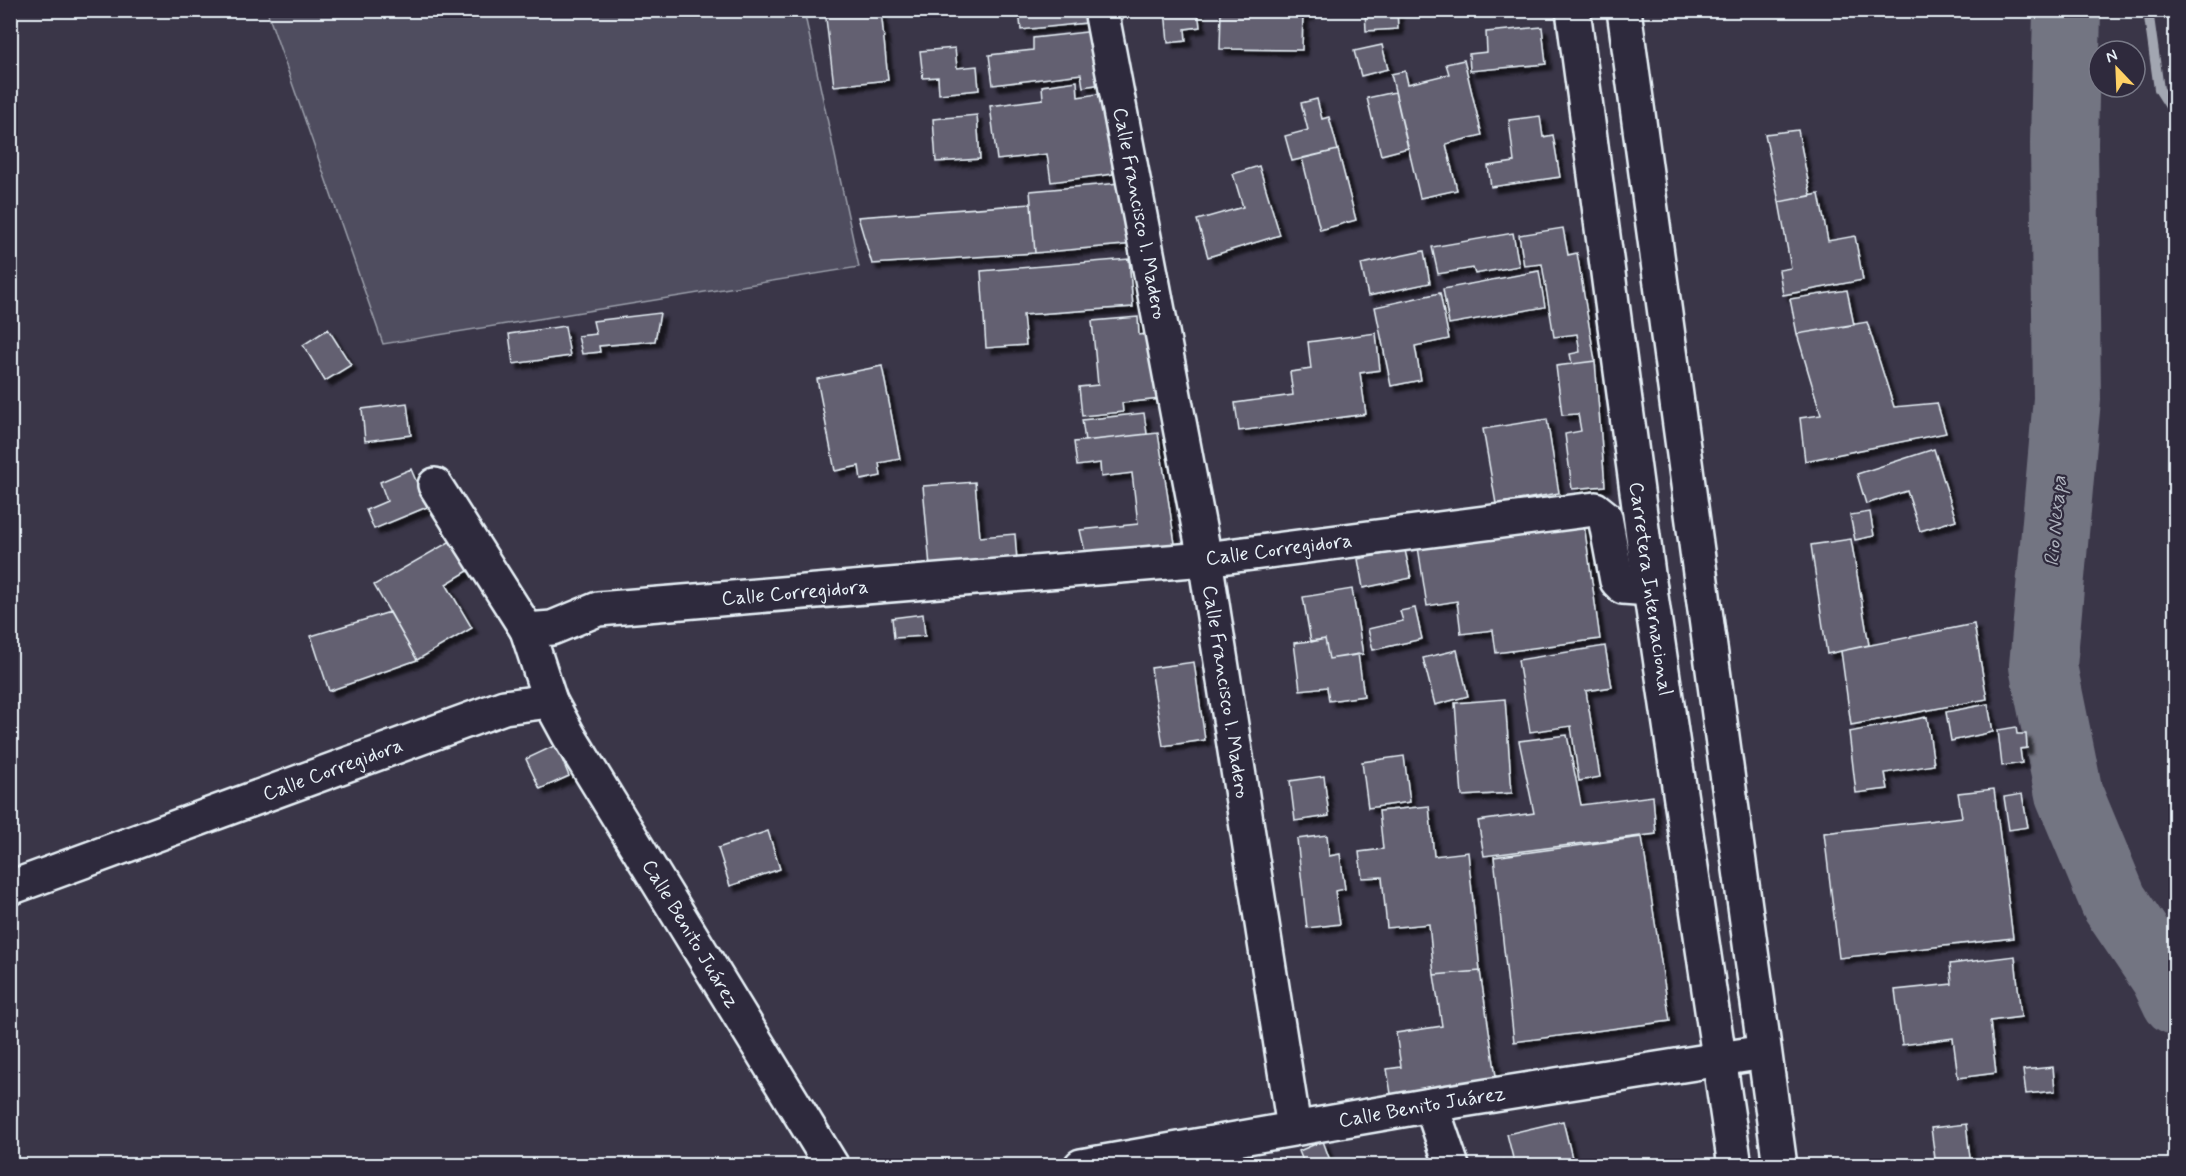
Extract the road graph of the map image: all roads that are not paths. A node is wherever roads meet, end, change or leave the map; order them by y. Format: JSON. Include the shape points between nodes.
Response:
{"nodes":[{"id":1,"x":1101,"y":10,"type":"edge"},
{"id":2,"x":1573,"y":10,"type":"edge"},
{"id":3,"x":1624,"y":10,"type":"edge"},
{"id":4,"x":1649,"y":200,"type":"junction"},
{"id":5,"x":1599,"y":206,"type":"junction"},
{"id":6,"x":435,"y":485,"type":"dead end"},
{"id":7,"x":1205,"y":559,"type":"junction"},
{"id":8,"x":1650,"y":589,"type":"junction"},
{"id":9,"x":527,"y":630,"type":"junction"},
{"id":10,"x":550,"y":701,"type":"junction"},
{"id":11,"x":1720,"y":723,"type":"junction"},
{"id":12,"x":1671,"y":729,"type":"junction"},
{"id":13,"x":10,"y":888,"type":"edge"},
{"id":14,"x":1764,"y":1052,"type":"junction"},
{"id":15,"x":1719,"y":1060,"type":"junction"},
{"id":16,"x":1431,"y":1105,"type":"junction"},
{"id":17,"x":1294,"y":1128,"type":"junction"},
{"id":18,"x":832,"y":1166,"type":"edge"},
{"id":19,"x":1081,"y":1166,"type":"edge"},
{"id":20,"x":1452,"y":1166,"type":"edge"},
{"id":21,"x":1735,"y":1166,"type":"edge"},
{"id":22,"x":1780,"y":1166,"type":"edge"}],
"edges":[{"from":1,"to":7,"type":"street","name":"Calle Francisco I. Madero"},
{"from":2,"to":5,"type":"street","name":"Carretera Internacional"},
{"from":3,"to":4,"type":"street"},
{"from":4,"to":5,"type":"street"},
{"from":4,"to":11,"type":"street"},
{"from":5,"to":8,"type":"street","name":"Carretera Internacional"},
{"from":6,"to":9,"type":"street"},
{"from":7,"to":8,"type":"street","name":"Calle Corregidora","via":[[1595,509],[1605,517],[1617,581],[1623,587]]},
{"from":7,"to":9,"type":"street","name":"Calle Corregidora","via":[[598,609],[552,628]]},
{"from":7,"to":17,"type":"street","name":"Calle Francisco I. Madero"},
{"from":8,"to":12,"type":"street","name":"Carretera Internacional"},
{"from":9,"to":10,"type":"street"},
{"from":10,"to":13,"type":"street","name":"Calle Corregidora","via":[[504,707]]},
{"from":10,"to":18,"type":"street","name":"Calle Benito Juárez"},
{"from":11,"to":12,"type":"street"},
{"from":11,"to":14,"type":"street"},
{"from":12,"to":15,"type":"street","name":"Carretera Internacional"},
{"from":14,"to":15,"type":"street","name":"Calle Benito Juárez"},
{"from":14,"to":22,"type":"street"},
{"from":15,"to":16,"type":"street","name":"Calle Benito Juárez"},
{"from":15,"to":21,"type":"street","name":"Carretera Internacional"},
{"from":16,"to":17,"type":"street","name":"Calle Benito Juárez"},
{"from":16,"to":20,"type":"street"},
{"from":17,"to":19,"type":"street","name":"Calle Benito Juárez"}]}
